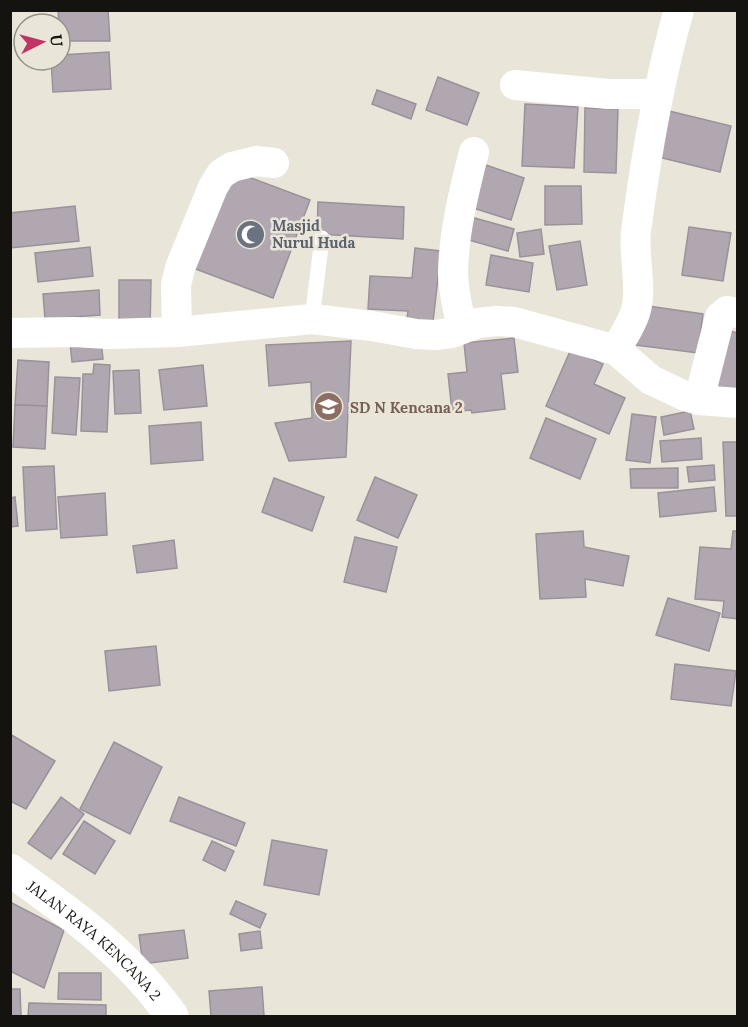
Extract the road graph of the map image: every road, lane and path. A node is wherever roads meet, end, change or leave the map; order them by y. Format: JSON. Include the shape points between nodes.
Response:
{"nodes":[{"id":1,"x":679,"y":10,"type":"edge"},
{"id":2,"x":515,"y":85,"type":"dead end"},
{"id":3,"x":657,"y":94,"type":"junction"},
{"id":4,"x":474,"y":152,"type":"dead end"},
{"id":5,"x":274,"y":163,"type":"dead end"},
{"id":6,"x":322,"y":238,"type":"dead end"},
{"id":7,"x":738,"y":312,"type":"edge"},
{"id":8,"x":312,"y":319,"type":"junction"},
{"id":9,"x":462,"y":328,"type":"junction"},
{"id":10,"x":177,"y":332,"type":"junction"},
{"id":11,"x":10,"y":333,"type":"edge"},
{"id":12,"x":616,"y":350,"type":"junction"},
{"id":13,"x":699,"y":400,"type":"junction"},
{"id":14,"x":738,"y":403,"type":"edge"},
{"id":15,"x":10,"y":870,"type":"edge"},
{"id":16,"x":172,"y":1017,"type":"edge"}],
"edges":[{"from":1,"to":3,"type":"street"},
{"from":2,"to":3,"type":"street","via":[[608,94]]},
{"from":3,"to":12,"type":"street","via":[[636,235],[636,312]]},
{"from":4,"to":9,"type":"street","via":[[462,200],[453,273]]},
{"from":5,"to":10,"type":"street","via":[[256,160],[232,168],[221,174],[213,187],[180,268],[176,285]]},
{"from":6,"to":8,"type":"lane"},
{"from":7,"to":13,"type":"street","via":[[727,311],[720,317]]},
{"from":8,"to":9,"type":"street","via":[[416,334],[452,333]]},
{"from":8,"to":10,"type":"street"},
{"from":9,"to":12,"type":"street","via":[[478,322],[514,322]]},
{"from":10,"to":11,"type":"street"},
{"from":12,"to":13,"type":"street","via":[[651,380]]},
{"from":13,"to":14,"type":"street"},
{"from":15,"to":16,"type":"street","name":"JALAN RAYA KENCANA 2","via":[[85,923],[155,993]]}]}
